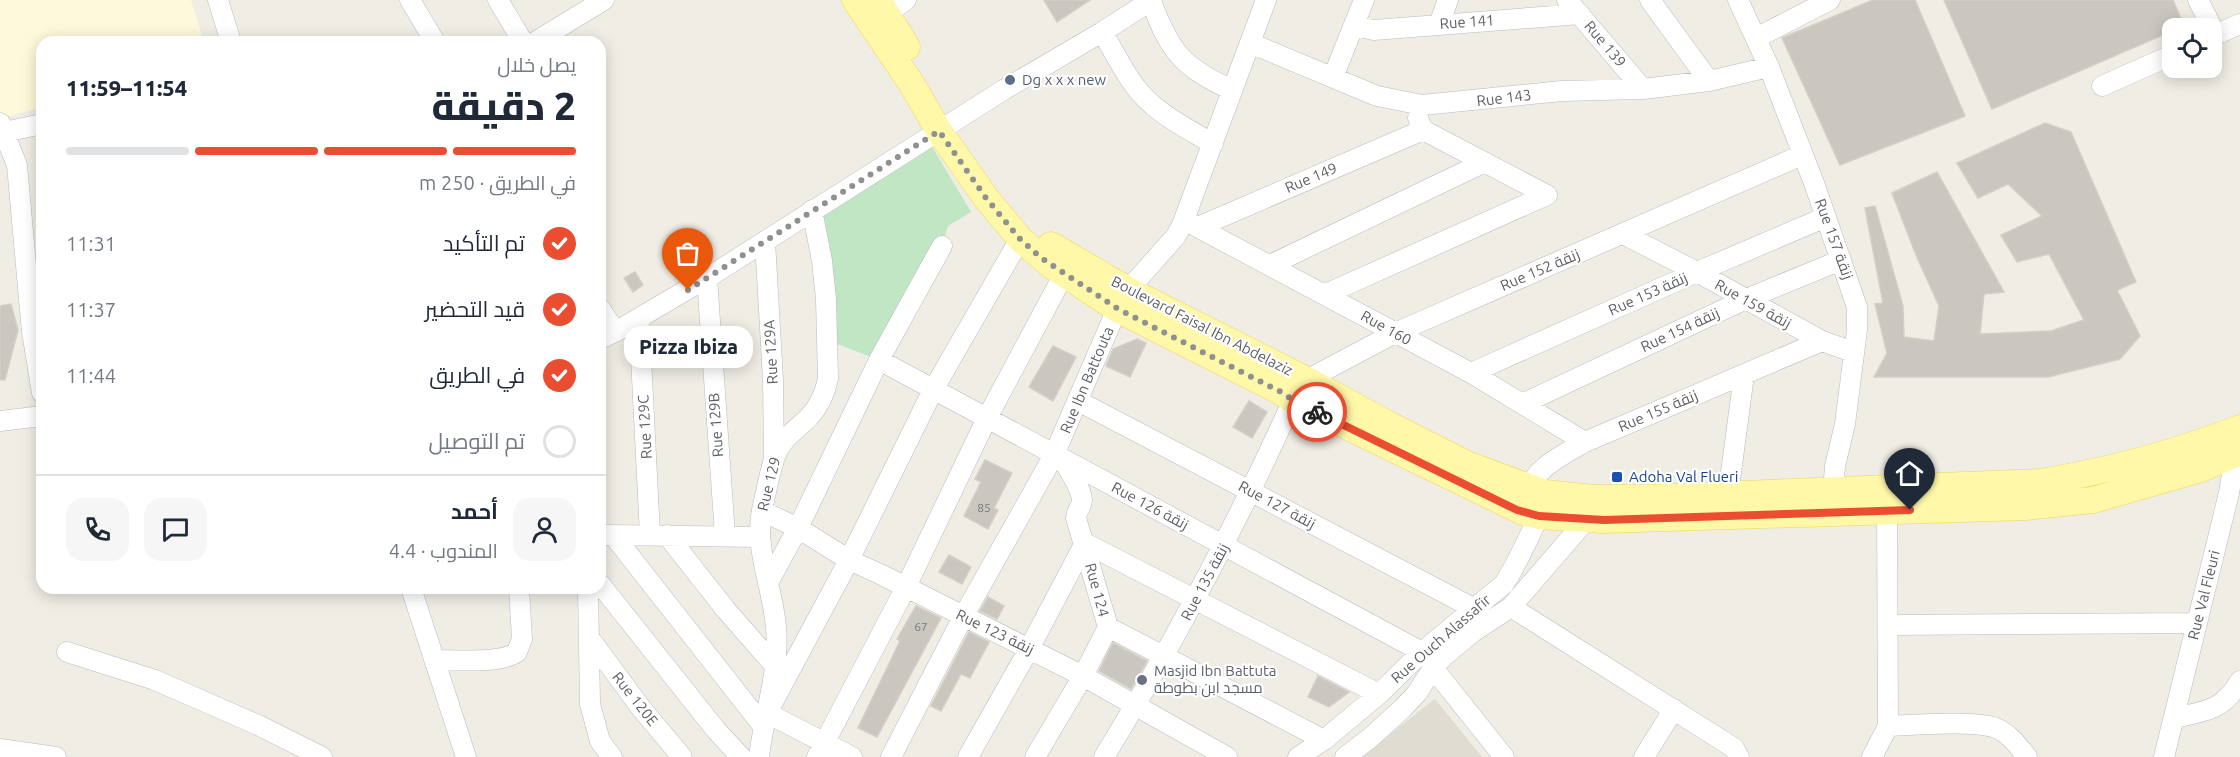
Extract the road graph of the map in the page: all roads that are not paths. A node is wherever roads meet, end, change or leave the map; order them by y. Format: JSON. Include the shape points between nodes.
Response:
{"nodes":[{"id":1,"x":218,"y":0,"type":"edge"},
{"id":2,"x":410,"y":0,"type":"edge"},
{"id":3,"x":498,"y":0,"type":"edge"},
{"id":4,"x":604,"y":0,"type":"edge"},
{"id":5,"x":855,"y":0,"type":"edge"},
{"id":6,"x":1266,"y":0,"type":"edge"},
{"id":7,"x":1364,"y":0,"type":"edge"},
{"id":8,"x":1448,"y":0,"type":"edge"},
{"id":9,"x":1650,"y":0,"type":"edge"},
{"id":10,"x":1738,"y":0,"type":"edge"},
{"id":11,"x":1830,"y":0,"type":"edge"},
{"id":12,"x":2198,"y":0,"type":"edge"},
{"id":13,"x":1151,"y":1,"type":"edge"},
{"id":14,"x":890,"y":5,"type":"edge"},
{"id":15,"x":576,"y":7,"type":"edge"},
{"id":16,"x":1574,"y":7,"type":"edge"},
{"id":17,"x":2206,"y":18,"type":"edge"},
{"id":18,"x":1439,"y":24,"type":"junction"},
{"id":19,"x":2240,"y":24,"type":"edge"},
{"id":20,"x":1354,"y":26,"type":"junction"},
{"id":21,"x":1102,"y":32,"type":"junction"},
{"id":22,"x":2222,"y":32,"type":"edge"},
{"id":23,"x":229,"y":36,"type":"edge"},
{"id":24,"x":431,"y":36,"type":"edge"},
{"id":25,"x":519,"y":36,"type":"edge"},
{"id":26,"x":542,"y":36,"type":"edge"},
{"id":27,"x":1756,"y":38,"type":"junction"},
{"id":28,"x":1250,"y":44,"type":"junction"},
{"id":29,"x":2162,"y":59,"type":"edge"},
{"id":30,"x":1769,"y":67,"type":"junction"},
{"id":31,"x":1333,"y":77,"type":"junction"},
{"id":32,"x":1709,"y":81,"type":"junction"},
{"id":33,"x":2102,"y":86,"type":"dead end"},
{"id":34,"x":1643,"y":89,"type":"junction"},
{"id":35,"x":1232,"y":90,"type":"junction"},
{"id":36,"x":1413,"y":105,"type":"junction"},
{"id":37,"x":36,"y":125,"type":"edge"},
{"id":38,"x":945,"y":127,"type":"junction"},
{"id":39,"x":2,"y":129,"type":"edge"},
{"id":40,"x":1423,"y":130,"type":"junction"},
{"id":41,"x":1213,"y":144,"type":"junction"},
{"id":42,"x":1802,"y":155,"type":"junction"},
{"id":43,"x":1483,"y":163,"type":"junction"},
{"id":44,"x":812,"y":210,"type":"junction"},
{"id":45,"x":1826,"y":218,"type":"junction"},
{"id":46,"x":1191,"y":223,"type":"junction"},
{"id":47,"x":1623,"y":234,"type":"junction"},
{"id":48,"x":1020,"y":239,"type":"junction"},
{"id":49,"x":765,"y":241,"type":"junction"},
{"id":50,"x":942,"y":246,"type":"dead end"},
{"id":51,"x":1841,"y":260,"type":"junction"},
{"id":52,"x":1270,"y":265,"type":"junction"},
{"id":53,"x":1698,"y":272,"type":"junction"},
{"id":54,"x":1064,"y":274,"type":"junction"},
{"id":55,"x":707,"y":278,"type":"junction"},
{"id":56,"x":1326,"y":294,"type":"junction"},
{"id":57,"x":1123,"y":300,"type":"junction"},
{"id":58,"x":1744,"y":300,"type":"junction"},
{"id":59,"x":639,"y":318,"type":"junction"},
{"id":60,"x":1395,"y":333,"type":"junction"},
{"id":61,"x":608,"y":335,"type":"edge"},
{"id":62,"x":1822,"y":341,"type":"junction"},
{"id":63,"x":1853,"y":352,"type":"junction"},
{"id":64,"x":36,"y":356,"type":"edge"},
{"id":65,"x":879,"y":360,"type":"junction"},
{"id":66,"x":1471,"y":373,"type":"junction"},
{"id":67,"x":1744,"y":375,"type":"junction"},
{"id":68,"x":1307,"y":380,"type":"junction"},
{"id":69,"x":933,"y":390,"type":"junction"},
{"id":70,"x":1287,"y":396,"type":"junction"},
{"id":71,"x":1078,"y":401,"type":"junction"},
{"id":72,"x":1522,"y":404,"type":"junction"},
{"id":73,"x":36,"y":417,"type":"edge"},
{"id":74,"x":987,"y":418,"type":"junction"},
{"id":75,"x":0,"y":422,"type":"edge"},
{"id":76,"x":1585,"y":442,"type":"junction"},
{"id":77,"x":2236,"y":442,"type":"edge"},
{"id":78,"x":1059,"y":458,"type":"junction"},
{"id":79,"x":774,"y":463,"type":"junction"},
{"id":80,"x":1252,"y":491,"type":"junction"},
{"id":81,"x":1833,"y":491,"type":"junction"},
{"id":82,"x":1728,"y":495,"type":"junction"},
{"id":83,"x":1889,"y":499,"type":"junction"},
{"id":84,"x":1528,"y":504,"type":"junction"},
{"id":85,"x":762,"y":511,"type":"junction"},
{"id":86,"x":1587,"y":519,"type":"junction"},
{"id":87,"x":798,"y":528,"type":"junction"},
{"id":88,"x":607,"y":535,"type":"edge"},
{"id":89,"x":659,"y":535,"type":"junction"},
{"id":90,"x":724,"y":536,"type":"junction"},
{"id":91,"x":760,"y":537,"type":"junction"},
{"id":92,"x":1085,"y":543,"type":"junction"},
{"id":93,"x":1224,"y":545,"type":"junction"},
{"id":94,"x":849,"y":560,"type":"junction"},
{"id":95,"x":769,"y":581,"type":"junction"},
{"id":96,"x":906,"y":587,"type":"junction"},
{"id":97,"x":606,"y":592,"type":"edge"},
{"id":98,"x":413,"y":594,"type":"edge"},
{"id":99,"x":519,"y":594,"type":"edge"},
{"id":100,"x":588,"y":594,"type":"edge"},
{"id":101,"x":1196,"y":600,"type":"junction"},
{"id":102,"x":1511,"y":607,"type":"junction"},
{"id":103,"x":1475,"y":609,"type":"junction"},
{"id":104,"x":963,"y":617,"type":"junction"},
{"id":105,"x":2197,"y":623,"type":"junction"},
{"id":106,"x":1888,"y":625,"type":"junction"},
{"id":107,"x":1108,"y":627,"type":"junction"},
{"id":108,"x":590,"y":639,"type":"junction"},
{"id":109,"x":1029,"y":649,"type":"junction"},
{"id":110,"x":67,"y":652,"type":"dead end"},
{"id":111,"x":1165,"y":656,"type":"junction"},
{"id":112,"x":434,"y":660,"type":"junction"},
{"id":113,"x":1428,"y":660,"type":"junction"},
{"id":114,"x":777,"y":667,"type":"junction"},
{"id":115,"x":1083,"y":676,"type":"junction"},
{"id":116,"x":2240,"y":681,"type":"edge"},
{"id":117,"x":1379,"y":694,"type":"junction"},
{"id":118,"x":1136,"y":706,"type":"junction"},
{"id":119,"x":1674,"y":709,"type":"junction"},
{"id":120,"x":2174,"y":718,"type":"junction"},
{"id":121,"x":765,"y":719,"type":"junction"},
{"id":122,"x":1888,"y":726,"type":"junction"},
{"id":123,"x":1324,"y":740,"type":"junction"},
{"id":124,"x":0,"y":749,"type":"edge"},
{"id":125,"x":820,"y":750,"type":"edge"},
{"id":126,"x":1737,"y":753,"type":"edge"},
{"id":127,"x":56,"y":757,"type":"edge"},
{"id":128,"x":322,"y":757,"type":"edge"},
{"id":129,"x":466,"y":757,"type":"edge"},
{"id":130,"x":612,"y":757,"type":"edge"},
{"id":131,"x":682,"y":757,"type":"edge"},
{"id":132,"x":741,"y":757,"type":"edge"},
{"id":133,"x":759,"y":757,"type":"edge"},
{"id":134,"x":852,"y":757,"type":"edge"},
{"id":135,"x":891,"y":757,"type":"edge"},
{"id":136,"x":968,"y":757,"type":"edge"},
{"id":137,"x":1035,"y":757,"type":"edge"},
{"id":138,"x":1104,"y":757,"type":"edge"},
{"id":139,"x":1227,"y":757,"type":"edge"},
{"id":140,"x":1298,"y":757,"type":"edge"},
{"id":141,"x":1345,"y":757,"type":"edge"},
{"id":142,"x":1504,"y":757,"type":"edge"},
{"id":143,"x":1644,"y":757,"type":"edge"},
{"id":144,"x":1872,"y":757,"type":"edge"},
{"id":145,"x":2027,"y":757,"type":"edge"},
{"id":146,"x":2164,"y":757,"type":"edge"}],
"edges":[{"from":1,"to":23,"type":"street"},
{"from":2,"to":24,"type":"street"},
{"from":3,"to":25,"type":"street"},
{"from":4,"to":15,"type":"street"},
{"from":5,"to":38,"type":"main road","name":"Boulevard Faisal Ibn Abdelaziz"},
{"from":6,"to":28,"type":"street","name":"Rue Ibn Battouta"},
{"from":7,"to":20,"type":"street"},
{"from":8,"to":18,"type":"street"},
{"from":9,"to":32,"type":"street"},
{"from":10,"to":27,"type":"street","name":"Rue 157 زنقة"},
{"from":11,"to":27,"type":"street"},
{"from":12,"to":17,"type":"street"},
{"from":13,"to":21,"type":"street"},
{"from":13,"to":35,"type":"street","via":[[1172,49],[1196,72]]},
{"from":14,"to":38,"type":"main road","name":"Boulevard Faisal Ibn Abdelaziz"},
{"from":15,"to":26,"type":"street"},
{"from":16,"to":18,"type":"street","name":"Rue 141"},
{"from":16,"to":34,"type":"street","name":"Rue 139"},
{"from":18,"to":20,"type":"street","name":"Rue 141","via":[[1374,30]]},
{"from":19,"to":22,"type":"street"},
{"from":20,"to":31,"type":"street"},
{"from":21,"to":38,"type":"street"},
{"from":21,"to":41,"type":"street","via":[[1142,96]]},
{"from":27,"to":30,"type":"street","name":"Rue 157 زنقة"},
{"from":28,"to":31,"type":"street","name":"Rue 143"},
{"from":28,"to":35,"type":"street","name":"Rue Ibn Battouta"},
{"from":29,"to":33,"type":"street"},
{"from":30,"to":32,"type":"street","name":"Rue 143"},
{"from":30,"to":42,"type":"street","name":"Rue 157 زنقة"},
{"from":31,"to":36,"type":"street","name":"Rue 143","via":[[1377,96]]},
{"from":32,"to":34,"type":"street","name":"Rue 143"},
{"from":34,"to":36,"type":"street","name":"Rue 143","via":[[1562,91]]},
{"from":35,"to":41,"type":"street","name":"Rue Ibn Battouta"},
{"from":36,"to":40,"type":"street"},
{"from":37,"to":39,"type":"street"},
{"from":38,"to":44,"type":"street"},
{"from":38,"to":48,"type":"main road","name":"Boulevard Faisal Ibn Abdelaziz","via":[[986,198]]},
{"from":38,"to":57,"type":"main road","name":"Boulevard Faisal Ibn Abdelaziz","via":[[1038,234]]},
{"from":39,"to":64,"type":"street","via":[[16,165]]},
{"from":40,"to":43,"type":"street"},
{"from":40,"to":46,"type":"street","name":"Rue 149"},
{"from":41,"to":46,"type":"street","name":"Rue Ibn Battouta"},
{"from":42,"to":45,"type":"street","name":"Rue 157 زنقة"},
{"from":42,"to":47,"type":"street","name":"Rue 152 زنقة"},
{"from":43,"to":52,"type":"street"},
{"from":43,"to":56,"type":"street","via":[[1547,195]]},
{"from":44,"to":49,"type":"street"},
{"from":44,"to":79,"type":"street","name":"Rue 129","via":[[826,299],[828,380],[820,402],[785,439]]},
{"from":45,"to":51,"type":"street","name":"Rue 157 زنقة"},
{"from":45,"to":53,"type":"street","name":"Rue 153 زنقة"},
{"from":46,"to":52,"type":"street","name":"Rue 160"},
{"from":46,"to":57,"type":"street","name":"Rue Ibn Battouta"},
{"from":47,"to":53,"type":"street","name":"Rue 159 زنقة"},
{"from":47,"to":60,"type":"street","name":"Rue 152 زنقة"},
{"from":48,"to":54,"type":"main road","name":"Boulevard Faisal Ibn Abdelaziz"},
{"from":48,"to":69,"type":"street"},
{"from":49,"to":55,"type":"street"},
{"from":49,"to":79,"type":"street","name":"Rue 129A"},
{"from":50,"to":65,"type":"street"},
{"from":51,"to":58,"type":"street","name":"Rue 154 زنقة"},
{"from":51,"to":63,"type":"street","name":"Rue 157 زنقة","via":[[1857,307]]},
{"from":52,"to":56,"type":"street","name":"Rue 160"},
{"from":53,"to":58,"type":"street","name":"Rue 159 زنقة"},
{"from":53,"to":66,"type":"street","name":"Rue 153 زنقة"},
{"from":54,"to":57,"type":"main road","name":"Boulevard Faisal Ibn Abdelaziz"},
{"from":54,"to":74,"type":"street"},
{"from":55,"to":59,"type":"street"},
{"from":55,"to":90,"type":"street","name":"Rue 129B"},
{"from":56,"to":60,"type":"street","name":"Rue 160"},
{"from":57,"to":68,"type":"main road","name":"Boulevard Faisal Ibn Abdelaziz"},
{"from":57,"to":70,"type":"main road","name":"Boulevard Faisal Ibn Abdelaziz"},
{"from":57,"to":71,"type":"street","name":"Rue Ibn Battouta"},
{"from":58,"to":62,"type":"street","name":"Rue 159 زنقة"},
{"from":58,"to":72,"type":"street","name":"Rue 154 زنقة"},
{"from":59,"to":61,"type":"street"},
{"from":59,"to":89,"type":"street","name":"Rue 129C"},
{"from":60,"to":66,"type":"street","name":"Rue 160"},
{"from":60,"to":68,"type":"street","name":"Rue 152 زنقة"},
{"from":62,"to":63,"type":"street","name":"Rue 159 زنقة"},
{"from":62,"to":67,"type":"street","name":"Rue 155 زنقة"},
{"from":63,"to":81,"type":"street","name":"Rue 157 زنقة"},
{"from":65,"to":69,"type":"street","name":"Rue 126 زنقة"},
{"from":65,"to":87,"type":"street"},
{"from":66,"to":72,"type":"street","name":"Rue 160"},
{"from":67,"to":76,"type":"street","name":"Rue 155 زنقة"},
{"from":67,"to":82,"type":"street"},
{"from":68,"to":70,"type":"street","name":"Rue 152 زنقة"},
{"from":68,"to":84,"type":"main road","name":"Boulevard Faisal Ibn Abdelaziz","via":[[1469,465]]},
{"from":69,"to":74,"type":"street","name":"Rue 126 زنقة"},
{"from":69,"to":94,"type":"street"},
{"from":70,"to":80,"type":"street","name":"Rue 135 زنقة"},
{"from":70,"to":84,"type":"main road","name":"Boulevard Faisal Ibn Abdelaziz"},
{"from":71,"to":78,"type":"street","name":"Rue Ibn Battouta"},
{"from":71,"to":80,"type":"street","name":"Rue 127 زنقة"},
{"from":72,"to":76,"type":"street","name":"Rue 160"},
{"from":73,"to":75,"type":"street"},
{"from":74,"to":78,"type":"street","name":"Rue 126 زنقة"},
{"from":74,"to":96,"type":"street"},
{"from":76,"to":84,"type":"street","name":"Rue 155 زنقة","via":[[1534,477]]},
{"from":77,"to":83,"type":"main road","name":"Boulevard Faisal Ibn Abdelaziz","via":[[2090,474]]},
{"from":77,"to":105,"type":"street","name":"Rue Val Fleuri","via":[[2229,493]]},
{"from":78,"to":92,"type":"street","name":"Rue 124","via":[[1081,495],[1076,515]]},
{"from":78,"to":93,"type":"street","name":"Rue 126 زنقة"},
{"from":78,"to":104,"type":"street","name":"Rue Ibn Battouta"},
{"from":79,"to":85,"type":"street","name":"Rue 129"},
{"from":80,"to":93,"type":"street","name":"Rue 135 زنقة"},
{"from":80,"to":103,"type":"street","name":"Rue 127 زنقة"},
{"from":81,"to":82,"type":"main road","name":"Boulevard Faisal Ibn Abdelaziz"},
{"from":81,"to":83,"type":"main road","name":"Boulevard Faisal Ibn Abdelaziz"},
{"from":82,"to":84,"type":"main road","name":"Boulevard Faisal Ibn Abdelaziz","via":[[1594,498],[1551,494]]},
{"from":83,"to":86,"type":"main road","name":"Boulevard Faisal Ibn Abdelaziz"},
{"from":83,"to":106,"type":"street"},
{"from":84,"to":86,"type":"main road","name":"Boulevard Faisal Ibn Abdelaziz"},
{"from":84,"to":103,"type":"street","name":"Rue Ouch Alassafir","via":[[1513,570],[1504,584]]},
{"from":85,"to":87,"type":"street","name":"Rue 123 زنقة"},
{"from":85,"to":91,"type":"street","name":"Rue 129"},
{"from":86,"to":102,"type":"street","name":"Rue Ouch Alassafir"},
{"from":87,"to":94,"type":"street","name":"Rue 123 زنقة"},
{"from":87,"to":95,"type":"street"},
{"from":88,"to":89,"type":"street"},
{"from":88,"to":121,"type":"street"},
{"from":89,"to":90,"type":"street"},
{"from":89,"to":114,"type":"street"},
{"from":90,"to":91,"type":"street"},
{"from":91,"to":95,"type":"street","name":"Rue 129"},
{"from":92,"to":101,"type":"street"},
{"from":92,"to":107,"type":"street","name":"Rue 124"},
{"from":92,"to":109,"type":"street"},
{"from":93,"to":101,"type":"street","name":"Rue 135 زنقة"},
{"from":93,"to":113,"type":"street","name":"Rue 126 زنقة"},
{"from":94,"to":96,"type":"street","name":"Rue 123 زنقة"},
{"from":94,"to":121,"type":"street"},
{"from":95,"to":114,"type":"street","name":"Rue 129","via":[[777,628]]},
{"from":96,"to":104,"type":"street","name":"Rue 123 زنقة"},
{"from":96,"to":125,"type":"street"},
{"from":97,"to":132,"type":"street"},
{"from":98,"to":112,"type":"street"},
{"from":99,"to":112,"type":"street","via":[[522,639],[517,652],[496,659]]},
{"from":100,"to":108,"type":"street"},
{"from":101,"to":111,"type":"street","name":"Rue 135 زنقة"},
{"from":101,"to":117,"type":"street"},
{"from":102,"to":113,"type":"street","name":"Rue Ouch Alassafir"},
{"from":102,"to":119,"type":"street"},
{"from":103,"to":113,"type":"street","name":"Rue Ouch Alassafir"},
{"from":104,"to":109,"type":"street","name":"Rue 123 زنقة"},
{"from":104,"to":135,"type":"street","name":"Rue Ibn Battouta"},
{"from":105,"to":106,"type":"street"},
{"from":105,"to":120,"type":"street","name":"Rue Val Fleuri"},
{"from":106,"to":122,"type":"street"},
{"from":107,"to":111,"type":"street","name":"Rue 124"},
{"from":107,"to":115,"type":"street"},
{"from":108,"to":130,"type":"street","via":[[590,704],[600,741]]},
{"from":108,"to":131,"type":"street","name":"Rue 120E"},
{"from":109,"to":115,"type":"street","name":"Rue 123 زنقة"},
{"from":109,"to":136,"type":"street"},
{"from":110,"to":128,"type":"street","via":[[155,680]]},
{"from":111,"to":118,"type":"street","name":"Rue 135 زنقة"},
{"from":111,"to":123,"type":"street","name":"Rue 124"},
{"from":112,"to":129,"type":"street"},
{"from":113,"to":117,"type":"street","name":"Rue Ouch Alassafir"},
{"from":113,"to":141,"type":"street","name":"Rue Ouch Alassafir","via":[[1417,693]]},
{"from":113,"to":142,"type":"street"},
{"from":114,"to":121,"type":"street","name":"Rue 129"},
{"from":115,"to":118,"type":"street","name":"Rue 123 زنقة"},
{"from":115,"to":137,"type":"street"},
{"from":116,"to":120,"type":"street","via":[[2226,701],[2216,707]]},
{"from":117,"to":123,"type":"street","name":"Rue Ouch Alassafir"},
{"from":118,"to":138,"type":"street","name":"Rue 135 زنقة"},
{"from":118,"to":139,"type":"street","name":"Rue 123 زنقة"},
{"from":119,"to":126,"type":"street"},
{"from":119,"to":143,"type":"street"},
{"from":120,"to":146,"type":"street","name":"Rue Val Fleuri"},
{"from":121,"to":125,"type":"street"},
{"from":121,"to":133,"type":"street","name":"Rue 129"},
{"from":122,"to":144,"type":"street"},
{"from":122,"to":145,"type":"street","via":[[1998,728]]},
{"from":123,"to":140,"type":"street","name":"Rue Ouch Alassafir"},
{"from":124,"to":127,"type":"street"},
{"from":125,"to":134,"type":"street"}]}
